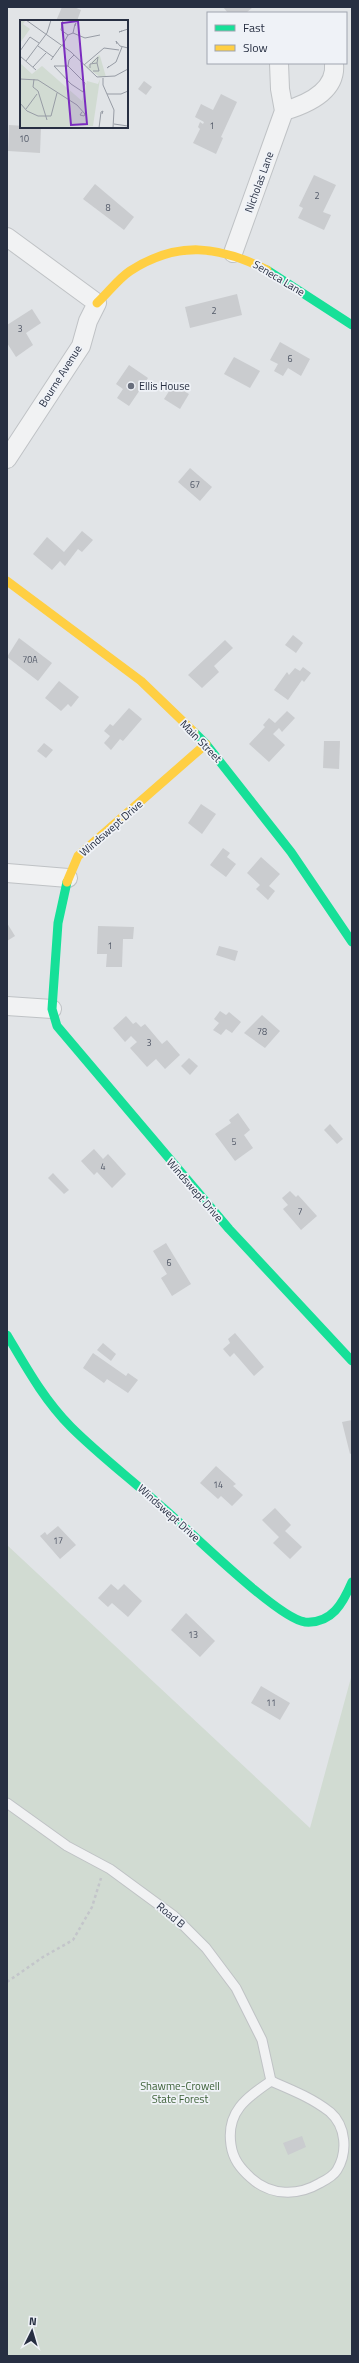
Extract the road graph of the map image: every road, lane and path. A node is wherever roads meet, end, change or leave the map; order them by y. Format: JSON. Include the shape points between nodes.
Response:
{"nodes":[{"id":1,"x":279,"y":64,"type":"edge"},
{"id":2,"x":334,"y":64,"type":"edge"},
{"id":3,"x":284,"y":111,"type":"junction"},
{"id":4,"x":7,"y":237,"type":"edge"},
{"id":5,"x":233,"y":253,"type":"junction"},
{"id":6,"x":97,"y":303,"type":"junction"},
{"id":7,"x":352,"y":325,"type":"edge"},
{"id":8,"x":7,"y":459,"type":"edge"},
{"id":9,"x":7,"y":581,"type":"edge"},
{"id":10,"x":206,"y":744,"type":"junction"},
{"id":11,"x":7,"y":873,"type":"edge"},
{"id":12,"x":68,"y":878,"type":"junction"},
{"id":13,"x":352,"y":942,"type":"edge"},
{"id":14,"x":7,"y":1006,"type":"edge"},
{"id":15,"x":52,"y":1008,"type":"junction"},
{"id":16,"x":7,"y":1335,"type":"edge"},
{"id":17,"x":352,"y":1361,"type":"edge"},
{"id":18,"x":352,"y":1582,"type":"edge"},
{"id":19,"x":7,"y":1803,"type":"edge"},
{"id":20,"x":105,"y":1866,"type":"junction"},
{"id":21,"x":7,"y":1982,"type":"edge"},
{"id":22,"x":271,"y":2081,"type":"junction"}],
"edges":[{"from":1,"to":3,"type":"street"},
{"from":2,"to":3,"type":"street","via":[[335,75],[329,86],[314,99]]},
{"from":3,"to":5,"type":"street","name":"Nicholas Lane"},
{"from":4,"to":6,"type":"street"},
{"from":5,"to":6,"type":"street","name":"Seneca Lane","via":[[198,247],[164,253],[130,271]]},
{"from":5,"to":7,"type":"street","name":"Seneca Lane","via":[[262,266]]},
{"from":6,"to":8,"type":"street","name":"Bourne Avenue","via":[[88,321],[81,346]]},
{"from":9,"to":10,"type":"street","name":"Main Street","via":[[141,681]]},
{"from":10,"to":12,"type":"street","name":"Windswept Drive","via":[[78,856]]},
{"from":10,"to":13,"type":"street","name":"Main Street","via":[[291,852]]},
{"from":11,"to":12,"type":"street"},
{"from":12,"to":15,"type":"street","name":"Windswept Drive","via":[[58,923]]},
{"from":14,"to":15,"type":"street"},
{"from":15,"to":17,"type":"street","name":"Windswept Drive","via":[[57,1026],[127,1110],[229,1229]]},
{"from":16,"to":18,"type":"street","name":"Windswept Drive","via":[[42,1393],[71,1427],[228,1567],[293,1619],[305,1622],[326,1620],[343,1602]]},
{"from":19,"to":20,"type":"lane","name":"Road B","via":[[67,1846]]},
{"from":20,"to":21,"type":"path","via":[[92,1907],[73,1940]]},
{"from":20,"to":22,"type":"lane","name":"Road B","via":[[174,1916],[206,1948],[236,1988],[262,2040]]},
{"from":22,"to":22,"type":"lane","via":[[239,2105],[232,2119],[229,2138],[232,2152],[240,2168],[257,2183],[277,2191],[292,2193],[309,2190],[337,2171],[344,2148],[343,2130],[331,2113],[304,2094]]}]}
